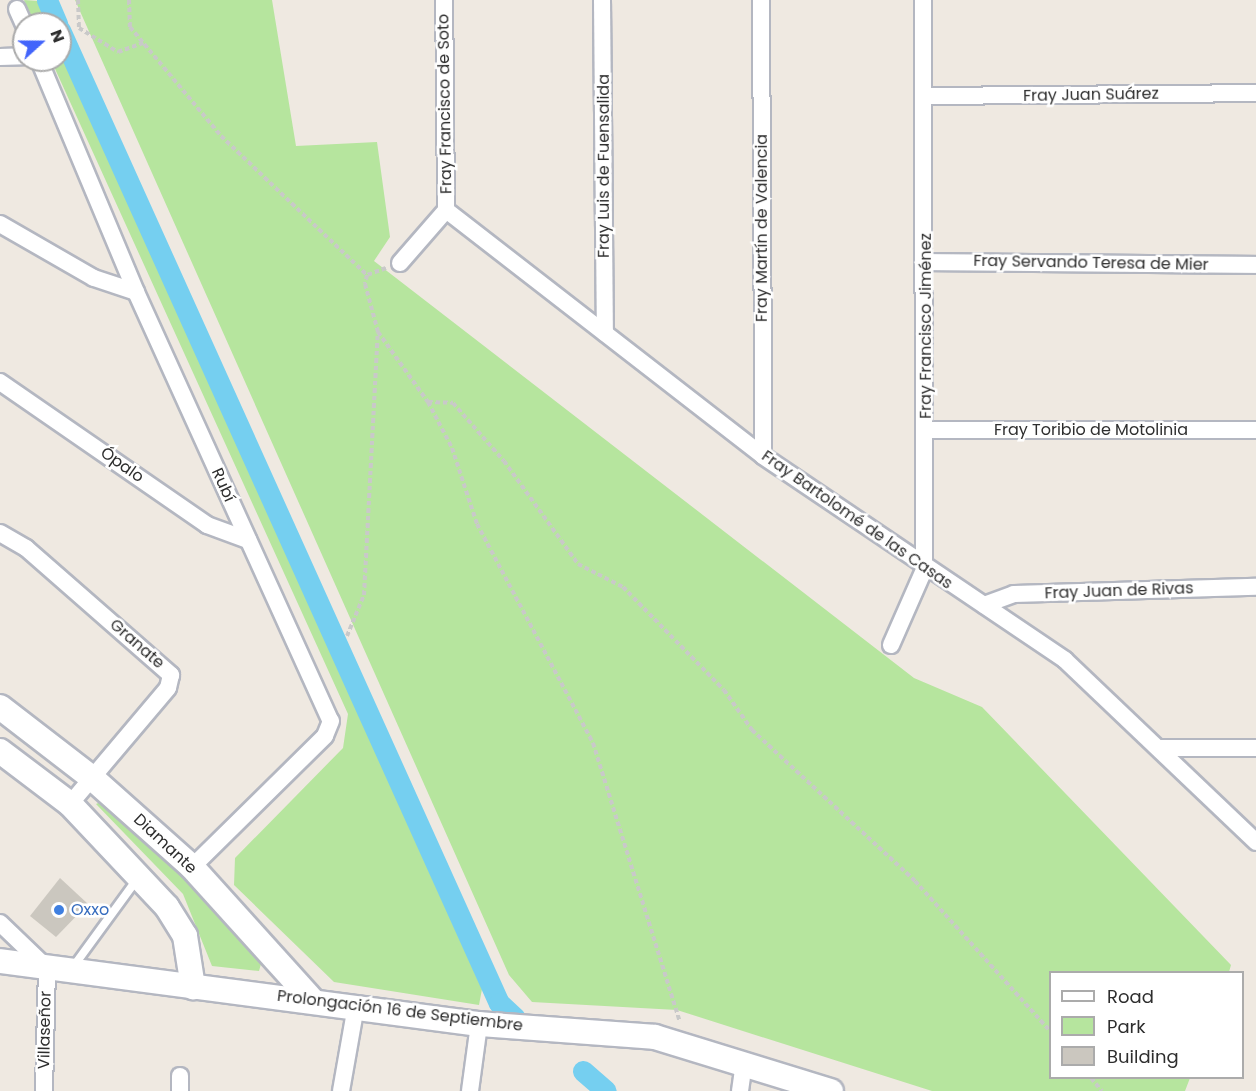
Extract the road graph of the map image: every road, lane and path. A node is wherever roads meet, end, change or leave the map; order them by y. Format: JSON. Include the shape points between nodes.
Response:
{"nodes":[{"id":1,"x":78,"y":0,"type":"edge"},
{"id":2,"x":129,"y":0,"type":"edge"},
{"id":3,"x":444,"y":0,"type":"edge"},
{"id":4,"x":602,"y":0,"type":"edge"},
{"id":5,"x":761,"y":0,"type":"edge"},
{"id":6,"x":923,"y":0,"type":"edge"},
{"id":7,"x":17,"y":9,"type":"dead end"},
{"id":8,"x":18,"y":12,"type":"edge"},
{"id":9,"x":143,"y":43,"type":"junction"},
{"id":10,"x":44,"y":72,"type":"edge"},
{"id":11,"x":1256,"y":93,"type":"edge"},
{"id":12,"x":927,"y":96,"type":"junction"},
{"id":13,"x":446,"y":210,"type":"junction"},
{"id":14,"x":0,"y":224,"type":"edge"},
{"id":15,"x":400,"y":262,"type":"joint"},
{"id":16,"x":926,"y":262,"type":"junction"},
{"id":17,"x":1256,"y":265,"type":"edge"},
{"id":18,"x":367,"y":275,"type":"junction"},
{"id":19,"x":136,"y":292,"type":"junction"},
{"id":20,"x":378,"y":332,"type":"junction"},
{"id":21,"x":605,"y":333,"type":"junction"},
{"id":22,"x":0,"y":382,"type":"edge"},
{"id":23,"x":428,"y":402,"type":"junction"},
{"id":24,"x":925,"y":430,"type":"junction"},
{"id":25,"x":1256,"y":430,"type":"edge"},
{"id":26,"x":763,"y":456,"type":"junction"},
{"id":27,"x":0,"y":533,"type":"edge"},
{"id":28,"x":248,"y":540,"type":"junction"},
{"id":29,"x":924,"y":570,"type":"junction"},
{"id":30,"x":1256,"y":586,"type":"edge"},
{"id":31,"x":984,"y":605,"type":"junction"},
{"id":32,"x":347,"y":636,"type":"dead end"},
{"id":33,"x":891,"y":645,"type":"dead end"},
{"id":34,"x":0,"y":707,"type":"edge"},
{"id":35,"x":1158,"y":747,"type":"junction"},
{"id":36,"x":1256,"y":748,"type":"edge"},
{"id":37,"x":0,"y":751,"type":"edge"},
{"id":38,"x":91,"y":777,"type":"junction"},
{"id":39,"x":69,"y":804,"type":"junction"},
{"id":40,"x":1256,"y":842,"type":"edge"},
{"id":41,"x":192,"y":867,"type":"junction"},
{"id":42,"x":140,"y":875,"type":"junction"},
{"id":43,"x":0,"y":923,"type":"edge"},
{"id":44,"x":0,"y":962,"type":"edge"},
{"id":45,"x":58,"y":970,"type":"junction"},
{"id":46,"x":193,"y":987,"type":"junction"},
{"id":47,"x":312,"y":999,"type":"junction"},
{"id":48,"x":356,"y":1006,"type":"junction"},
{"id":49,"x":479,"y":1024,"type":"junction"},
{"id":50,"x":1049,"y":1030,"type":"edge"},
{"id":51,"x":691,"y":1046,"type":"junction"},
{"id":52,"x":744,"y":1062,"type":"junction"},
{"id":53,"x":1092,"y":1079,"type":"edge"},
{"id":54,"x":44,"y":1091,"type":"edge"},
{"id":55,"x":340,"y":1091,"type":"edge"},
{"id":56,"x":470,"y":1091,"type":"edge"},
{"id":57,"x":740,"y":1091,"type":"edge"},
{"id":58,"x":831,"y":1091,"type":"edge"},
{"id":59,"x":1102,"y":1091,"type":"edge"}],
"edges":[{"from":1,"to":9,"type":"path","via":[[79,28],[118,52]]},
{"from":2,"to":9,"type":"path","via":[[130,27]]},
{"from":3,"to":13,"type":"street","name":"Fray Francisco de Soto"},
{"from":4,"to":21,"type":"street","name":"Fray Luis de Fuensalida"},
{"from":5,"to":26,"type":"street","name":"Fray Martín de Valencia"},
{"from":6,"to":12,"type":"street","name":"Fray Francisco Jiménez"},
{"from":7,"to":8,"type":"street"},
{"from":9,"to":18,"type":"path","via":[[221,136]]},
{"from":10,"to":19,"type":"street","name":"Rubí"},
{"from":11,"to":12,"type":"street","name":"Fray Juan Suárez"},
{"from":12,"to":16,"type":"street","name":"Fray Francisco Jiménez"},
{"from":13,"to":15,"type":"street","name":"Fray Francisco de Soto"},
{"from":13,"to":21,"type":"street","name":"Fray Bartolomé de las Casas"},
{"from":14,"to":19,"type":"street","via":[[94,278]]},
{"from":15,"to":18,"type":"path"},
{"from":16,"to":17,"type":"street","name":"Fray Servando Teresa de Mier"},
{"from":16,"to":24,"type":"street","name":"Fray Francisco Jiménez"},
{"from":18,"to":20,"type":"path"},
{"from":19,"to":28,"type":"street","name":"Rubí"},
{"from":20,"to":23,"type":"path"},
{"from":20,"to":32,"type":"path","via":[[364,595]]},
{"from":21,"to":26,"type":"street","name":"Fray Bartolomé de las Casas"},
{"from":22,"to":28,"type":"street","name":"Ópalo","via":[[207,525]]},
{"from":23,"to":50,"type":"path","via":[[453,403],[504,461],[578,564],[623,587],[724,690],[752,730],[915,880]]},
{"from":23,"to":51,"type":"path","via":[[452,448],[477,524],[593,743],[627,837],[655,954]]},
{"from":24,"to":25,"type":"street","name":"Fray Toribio de Motolinia"},
{"from":24,"to":29,"type":"street","name":"Fray Francisco Jiménez"},
{"from":26,"to":29,"type":"street","name":"Fray Bartolomé de las Casas"},
{"from":27,"to":38,"type":"street","name":"Granate","via":[[26,548],[171,675],[168,688]]},
{"from":28,"to":41,"type":"street","name":"Rubí","via":[[331,721],[325,736]]},
{"from":29,"to":31,"type":"street","name":"Fray Bartolomé de las Casas"},
{"from":29,"to":33,"type":"street","name":"Fray Francisco Jiménez"},
{"from":30,"to":31,"type":"street","name":"Fray Juan de Rivas","via":[[1014,594]]},
{"from":31,"to":35,"type":"street","name":"Fray Bartolomé de las Casas","via":[[1065,660]]},
{"from":34,"to":38,"type":"street","name":"Diamante"},
{"from":35,"to":36,"type":"street"},
{"from":35,"to":40,"type":"street","name":"Fray Bartolomé de las Casas"},
{"from":37,"to":39,"type":"street"},
{"from":38,"to":39,"type":"street","name":"Granate"},
{"from":38,"to":41,"type":"street","name":"Diamante"},
{"from":39,"to":42,"type":"street"},
{"from":41,"to":47,"type":"street","name":"Diamante"},
{"from":42,"to":45,"type":"lane"},
{"from":42,"to":46,"type":"street","via":[[185,936]]},
{"from":43,"to":45,"type":"street"},
{"from":44,"to":45,"type":"street","name":"Prolongación 16 de Septiembre"},
{"from":45,"to":46,"type":"street","name":"Prolongación 16 de Septiembre"},
{"from":45,"to":54,"type":"street","name":"Villaseñor"},
{"from":46,"to":47,"type":"street","name":"Prolongación 16 de Septiembre"},
{"from":47,"to":48,"type":"street","name":"Prolongación 16 de Septiembre"},
{"from":48,"to":49,"type":"street","name":"Prolongación 16 de Septiembre"},
{"from":48,"to":55,"type":"street"},
{"from":49,"to":51,"type":"street","name":"Prolongación 16 de Septiembre","via":[[655,1037]]},
{"from":49,"to":56,"type":"street"},
{"from":51,"to":52,"type":"street","name":"Prolongación 16 de Septiembre"},
{"from":52,"to":57,"type":"street"},
{"from":52,"to":58,"type":"street","name":"Prolongación 16 de Septiembre"},
{"from":53,"to":59,"type":"path"}]}
